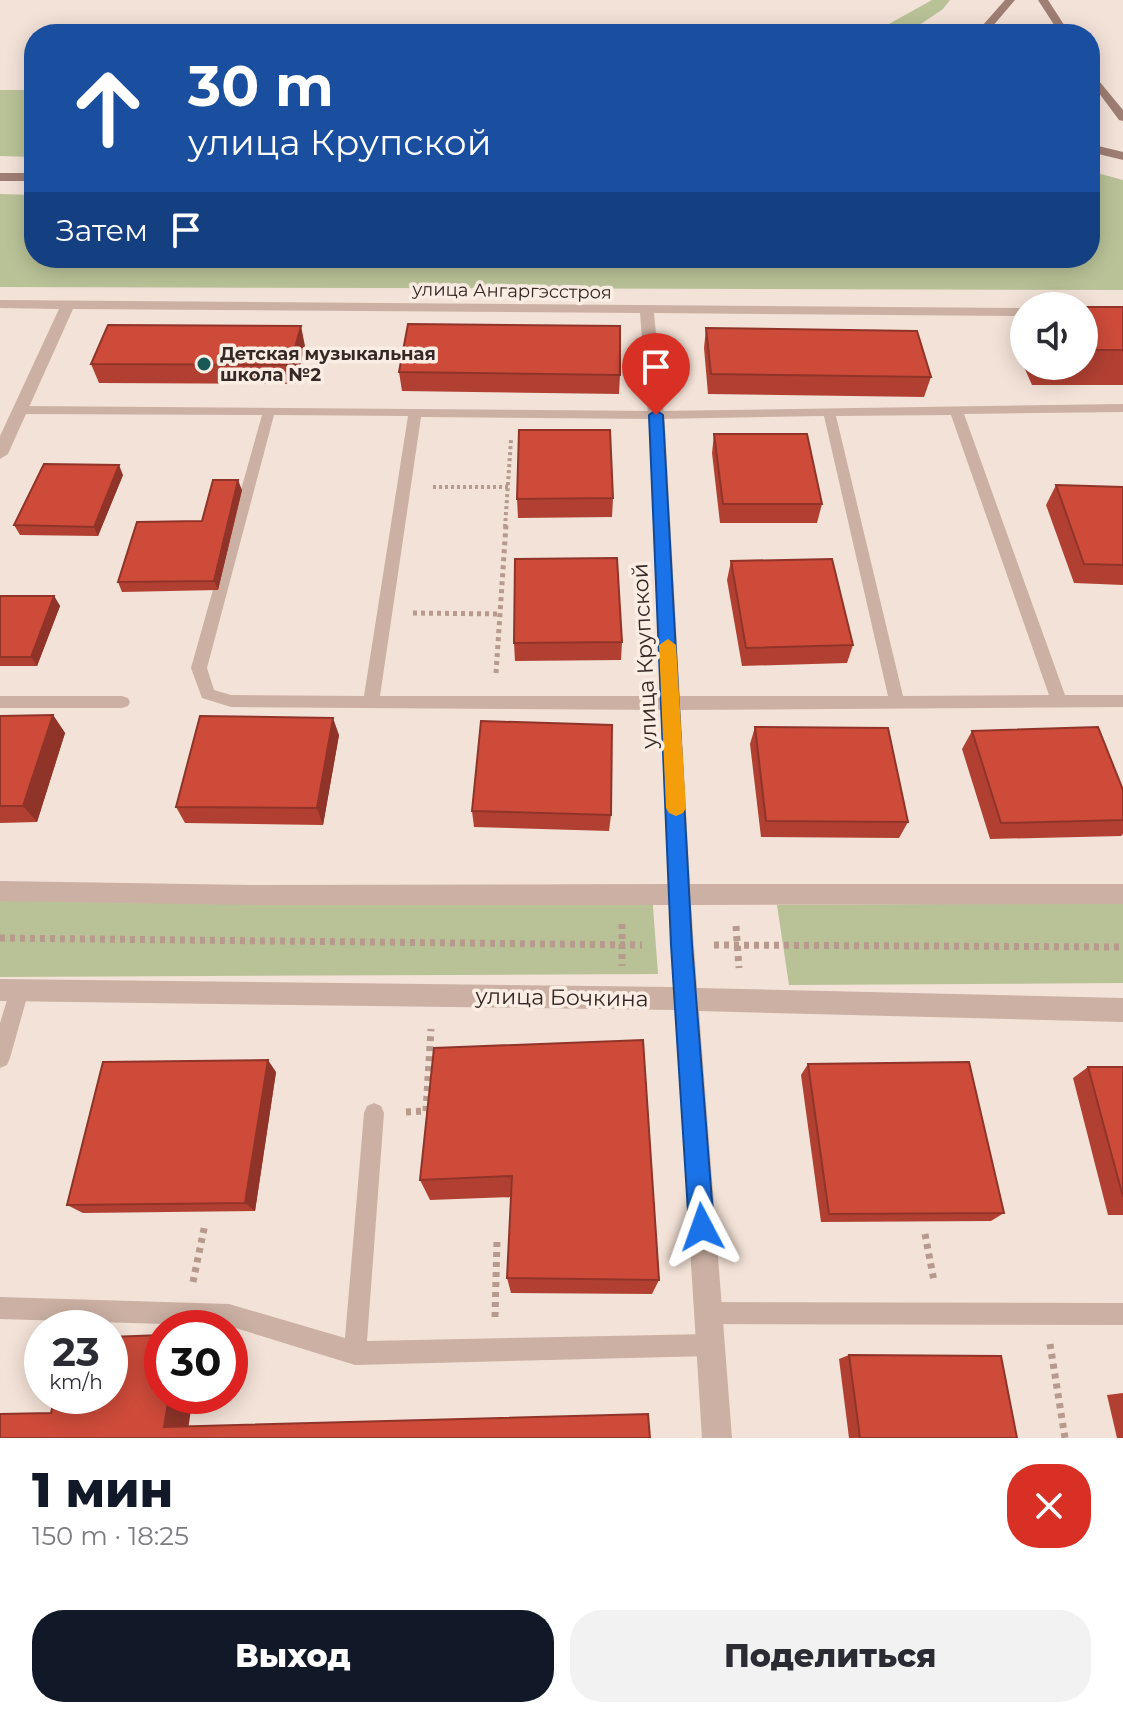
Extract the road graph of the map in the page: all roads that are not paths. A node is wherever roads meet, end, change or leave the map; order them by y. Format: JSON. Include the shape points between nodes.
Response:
{"nodes":[{"id":1,"x":1010,"y":0,"type":"edge"},
{"id":2,"x":1043,"y":0,"type":"edge"},
{"id":3,"x":989,"y":24,"type":"edge"},
{"id":4,"x":1059,"y":24,"type":"edge"},
{"id":5,"x":1100,"y":97,"type":"edge"},
{"id":6,"x":1123,"y":118,"type":"edge"},
{"id":7,"x":1100,"y":150,"type":"edge"},
{"id":8,"x":1123,"y":156,"type":"edge"},
{"id":9,"x":0,"y":177,"type":"edge"},
{"id":10,"x":24,"y":177,"type":"edge"},
{"id":11,"x":0,"y":304,"type":"edge"},
{"id":12,"x":68,"y":305,"type":"junction"},
{"id":13,"x":647,"y":310,"type":"junction"},
{"id":14,"x":1010,"y":312,"type":"edge"},
{"id":15,"x":1123,"y":408,"type":"edge"},
{"id":16,"x":20,"y":410,"type":"junction"},
{"id":17,"x":956,"y":410,"type":"junction"},
{"id":18,"x":269,"y":411,"type":"junction"},
{"id":19,"x":829,"y":412,"type":"junction"},
{"id":20,"x":415,"y":413,"type":"junction"},
{"id":21,"x":656,"y":415,"type":"junction"},
{"id":22,"x":0,"y":454,"type":"edge"},
{"id":23,"x":1059,"y":701,"type":"junction"},
{"id":24,"x":1123,"y":701,"type":"edge"},
{"id":25,"x":0,"y":702,"type":"edge"},
{"id":26,"x":122,"y":702,"type":"dead end"},
{"id":27,"x":371,"y":702,"type":"junction"},
{"id":28,"x":897,"y":702,"type":"junction"},
{"id":29,"x":670,"y":704,"type":"junction"},
{"id":30,"x":0,"y":891,"type":"edge"},
{"id":31,"x":1123,"y":894,"type":"edge"},
{"id":32,"x":681,"y":895,"type":"junction"},
{"id":33,"x":10,"y":990,"type":"edge"},
{"id":34,"x":685,"y":999,"type":"junction"},
{"id":35,"x":1123,"y":1010,"type":"edge"},
{"id":36,"x":0,"y":1058,"type":"edge"},
{"id":37,"x":374,"y":1113,"type":"dead end"},
{"id":38,"x":0,"y":1308,"type":"edge"},
{"id":39,"x":708,"y":1313,"type":"junction"},
{"id":40,"x":1123,"y":1314,"type":"edge"},
{"id":41,"x":710,"y":1345,"type":"junction"},
{"id":42,"x":355,"y":1353,"type":"junction"},
{"id":43,"x":717,"y":1438,"type":"edge"}],
"edges":[{"from":1,"to":3,"type":"main road"},
{"from":2,"to":4,"type":"main road"},
{"from":5,"to":6,"type":"main road"},
{"from":7,"to":8,"type":"main road"},
{"from":9,"to":10,"type":"main road"},
{"from":11,"to":12,"type":"street","name":"улица Ангаргэсстроя"},
{"from":12,"to":13,"type":"street","name":"улица Ангаргэсстроя"},
{"from":12,"to":16,"type":"street"},
{"from":13,"to":14,"type":"street","name":"улица Ангаргэсстроя"},
{"from":13,"to":21,"type":"street","name":"улица Крупской"},
{"from":15,"to":17,"type":"lane"},
{"from":16,"to":18,"type":"lane"},
{"from":16,"to":22,"type":"street"},
{"from":17,"to":19,"type":"lane"},
{"from":17,"to":23,"type":"lane"},
{"from":18,"to":20,"type":"lane"},
{"from":18,"to":27,"type":"lane","via":[[199,668],[208,694],[231,701]]},
{"from":19,"to":21,"type":"lane"},
{"from":19,"to":28,"type":"lane"},
{"from":20,"to":21,"type":"lane"},
{"from":20,"to":27,"type":"lane"},
{"from":21,"to":29,"type":"street","name":"улица Крупской"},
{"from":23,"to":24,"type":"lane"},
{"from":23,"to":28,"type":"lane"},
{"from":25,"to":26,"type":"lane"},
{"from":27,"to":29,"type":"lane"},
{"from":28,"to":29,"type":"lane"},
{"from":29,"to":32,"type":"street","name":"улица Крупской"},
{"from":30,"to":32,"type":"street"},
{"from":31,"to":32,"type":"street"},
{"from":32,"to":34,"type":"street","name":"улица Крупской"},
{"from":33,"to":34,"type":"street","name":"улица Бочкина"},
{"from":33,"to":36,"type":"lane"},
{"from":34,"to":35,"type":"street","name":"улица Бочкина"},
{"from":34,"to":39,"type":"street","name":"улица Крупской"},
{"from":37,"to":42,"type":"lane"},
{"from":38,"to":42,"type":"lane","via":[[229,1315]]},
{"from":39,"to":40,"type":"lane"},
{"from":39,"to":41,"type":"street","name":"улица Крупской"},
{"from":41,"to":42,"type":"lane"},
{"from":41,"to":43,"type":"street","name":"улица Крупской"}]}
